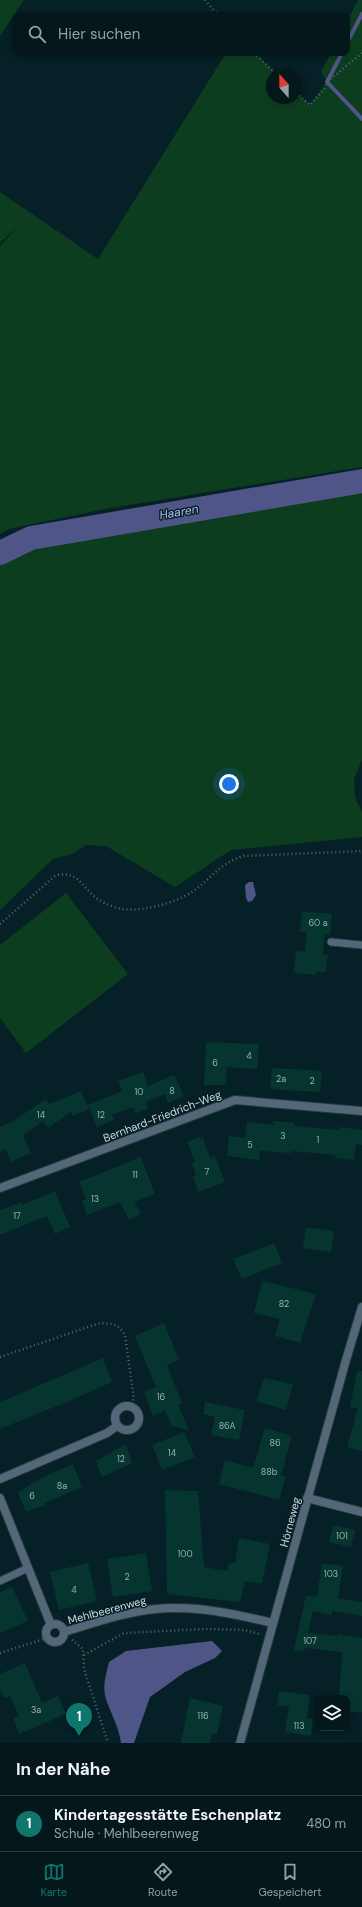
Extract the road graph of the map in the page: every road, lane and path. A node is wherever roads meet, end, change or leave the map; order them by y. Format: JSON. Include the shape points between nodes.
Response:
{"nodes":[{"id":1,"x":205,"y":0,"type":"edge"},
{"id":2,"x":215,"y":12,"type":"edge"},
{"id":3,"x":362,"y":53,"type":"edge"},
{"id":4,"x":257,"y":56,"type":"edge"},
{"id":5,"x":270,"y":68,"type":"edge"},
{"id":6,"x":302,"y":98,"type":"edge"},
{"id":7,"x":362,"y":851,"type":"edge"},
{"id":8,"x":0,"y":924,"type":"edge"},
{"id":9,"x":330,"y":942,"type":"dead end"},
{"id":10,"x":362,"y":945,"type":"edge"},
{"id":11,"x":362,"y":1111,"type":"edge"},
{"id":12,"x":0,"y":1188,"type":"edge"},
{"id":13,"x":362,"y":1307,"type":"edge"},
{"id":14,"x":0,"y":1357,"type":"edge"},
{"id":15,"x":131,"y":1406,"type":"junction"},
{"id":16,"x":117,"y":1426,"type":"junction"},
{"id":17,"x":0,"y":1479,"type":"edge"},
{"id":18,"x":0,"y":1498,"type":"edge"},
{"id":19,"x":307,"y":1498,"type":"junction"},
{"id":20,"x":362,"y":1512,"type":"edge"},
{"id":21,"x":28,"y":1568,"type":"junction"},
{"id":22,"x":0,"y":1581,"type":"edge"},
{"id":23,"x":273,"y":1623,"type":"junction"},
{"id":24,"x":51,"y":1625,"type":"junction"},
{"id":25,"x":63,"y":1635,"type":"junction"},
{"id":26,"x":269,"y":1636,"type":"junction"},
{"id":27,"x":47,"y":1638,"type":"junction"},
{"id":28,"x":0,"y":1653,"type":"edge"},
{"id":29,"x":84,"y":1655,"type":"junction"},
{"id":30,"x":108,"y":1743,"type":"edge"},
{"id":31,"x":240,"y":1743,"type":"edge"}],
"edges":[{"from":1,"to":2,"type":"path"},
{"from":3,"to":6,"type":"path","via":[[327,82],[310,105]]},
{"from":4,"to":5,"type":"path"},
{"from":7,"to":8,"type":"path","via":[[244,856],[232,859],[192,892],[176,901],[149,908],[122,909],[100,900],[74,876],[63,873],[55,876]]},
{"from":9,"to":10,"type":"lane"},
{"from":11,"to":12,"type":"street","name":"Bernhard-Friedrich-Weg","via":[[235,1100]]},
{"from":13,"to":19,"type":"street","name":"Hörneweg"},
{"from":14,"to":15,"type":"path","via":[[97,1324],[113,1324],[122,1330],[125,1336],[134,1398]]},
{"from":15,"to":16,"type":"street","via":[[123,1406],[117,1411],[114,1418]]},
{"from":15,"to":16,"type":"street","via":[[139,1416],[138,1424],[127,1431]]},
{"from":16,"to":17,"type":"street","via":[[107,1433]]},
{"from":18,"to":21,"type":"street"},
{"from":19,"to":20,"type":"street"},
{"from":19,"to":23,"type":"street","name":"Hörneweg"},
{"from":21,"to":22,"type":"lane"},
{"from":21,"to":24,"type":"street"},
{"from":23,"to":25,"type":"street","name":"Mehlbeerenweg","via":[[240,1615],[185,1608],[155,1609],[127,1614]]},
{"from":23,"to":26,"type":"street","name":"Hörneweg"},
{"from":24,"to":25,"type":"street","via":[[60,1626]]},
{"from":24,"to":27,"type":"street","via":[[46,1630]]},
{"from":25,"to":27,"type":"street","via":[[56,1642]]},
{"from":25,"to":29,"type":"path","via":[[83,1649]]},
{"from":26,"to":29,"type":"path","via":[[245,1630],[205,1628],[124,1633]]},
{"from":26,"to":31,"type":"street","name":"Hörneweg"},
{"from":27,"to":28,"type":"path"},
{"from":29,"to":30,"type":"path","via":[[84,1669]]}]}
